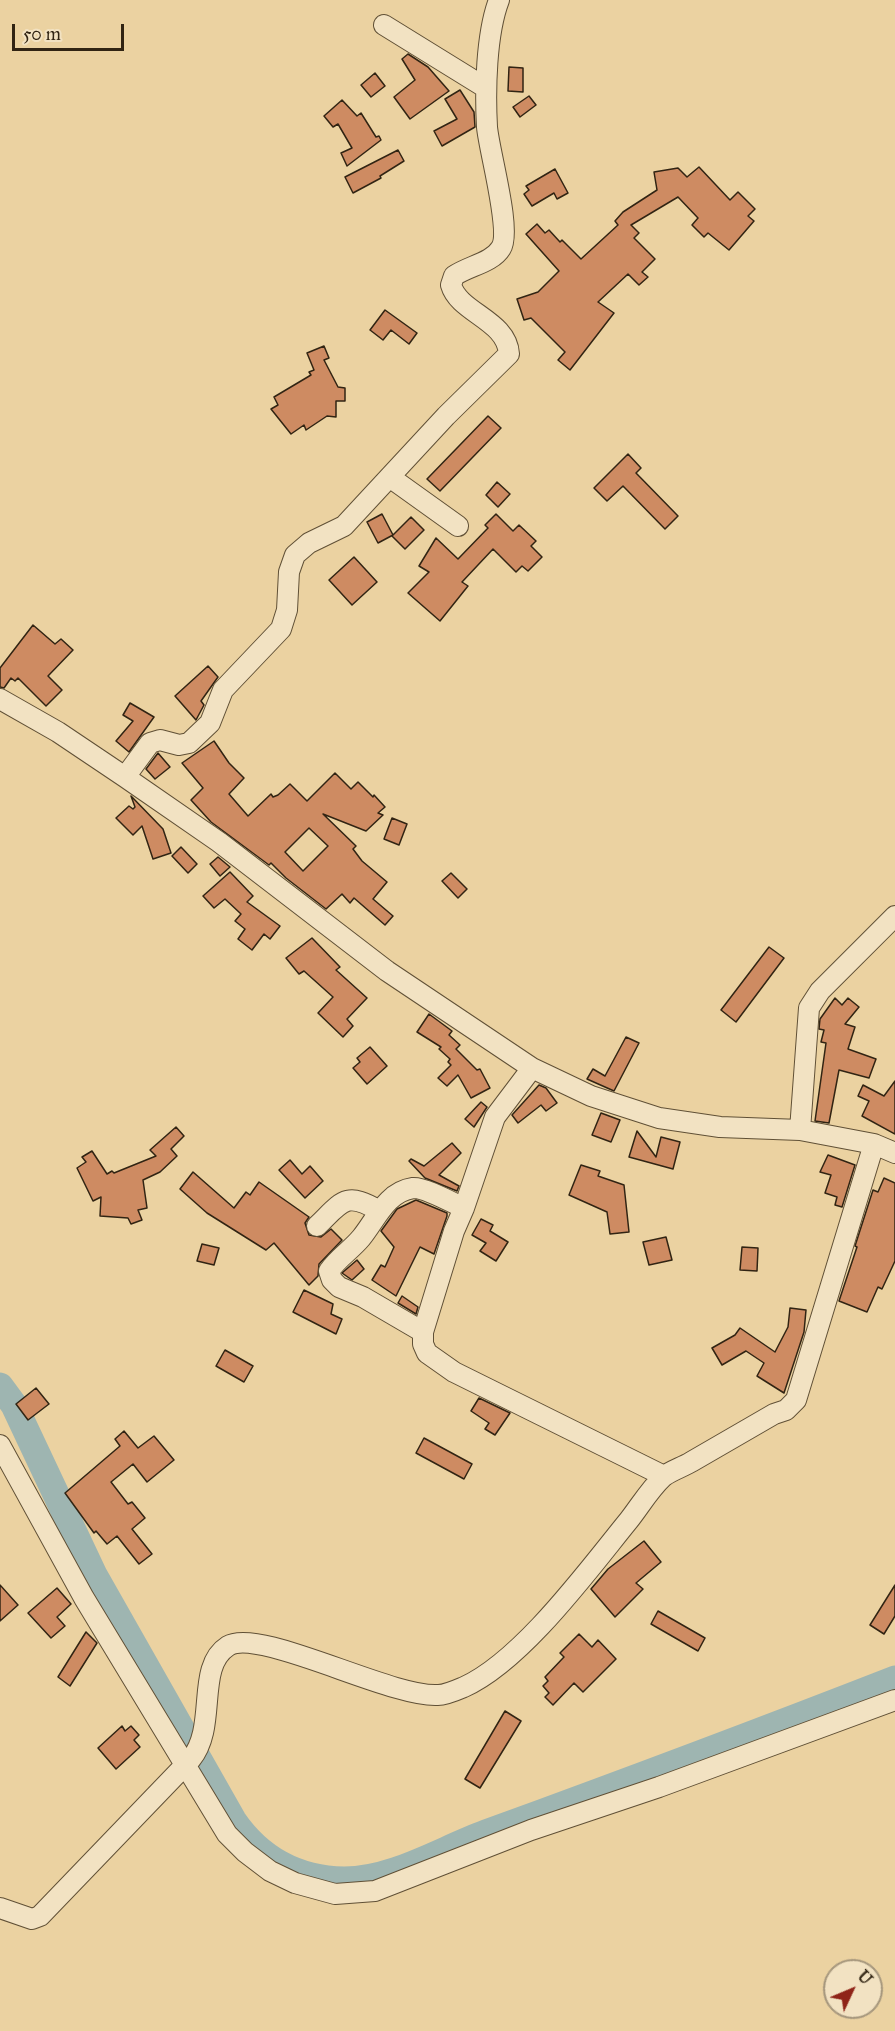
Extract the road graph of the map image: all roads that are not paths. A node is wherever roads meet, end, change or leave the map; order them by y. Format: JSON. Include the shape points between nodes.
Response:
{"nodes":[{"id":1,"x":499,"y":0,"type":"edge"},
{"id":2,"x":384,"y":24,"type":"dead end"},
{"id":3,"x":486,"y":88,"type":"junction"},
{"id":4,"x":391,"y":478,"type":"junction"},
{"id":5,"x":458,"y":526,"type":"dead end"},
{"id":6,"x":0,"y":699,"type":"edge"},
{"id":7,"x":125,"y":777,"type":"junction"},
{"id":8,"x":895,"y":916,"type":"edge"},
{"id":9,"x":532,"y":1068,"type":"junction"},
{"id":10,"x":800,"y":1130,"type":"junction"},
{"id":11,"x":874,"y":1144,"type":"junction"},
{"id":12,"x":895,"y":1153,"type":"edge"},
{"id":13,"x":464,"y":1208,"type":"junction"},
{"id":14,"x":378,"y":1210,"type":"junction"},
{"id":15,"x":317,"y":1226,"type":"dead end"},
{"id":16,"x":423,"y":1332,"type":"junction"},
{"id":17,"x":0,"y":1445,"type":"edge"},
{"id":18,"x":664,"y":1476,"type":"junction"},
{"id":19,"x":895,"y":1700,"type":"edge"},
{"id":20,"x":193,"y":1757,"type":"junction"},
{"id":21,"x":0,"y":1908,"type":"edge"}],
"edges":[{"from":1,"to":3,"type":"street"},
{"from":2,"to":3,"type":"street"},
{"from":3,"to":4,"type":"street","via":[[487,128],[504,243],[496,255],[454,276],[451,285],[459,300],[494,327],[508,346],[509,354]]},
{"from":4,"to":5,"type":"street"},
{"from":4,"to":7,"type":"street","via":[[339,530],[309,543],[295,555],[289,572],[286,615],[280,629],[223,690],[210,723],[189,743],[150,743]]},
{"from":6,"to":7,"type":"street"},
{"from":7,"to":9,"type":"street","via":[[387,971]]},
{"from":8,"to":10,"type":"street","via":[[809,1008]]},
{"from":9,"to":10,"type":"street","via":[[591,1096],[659,1118],[720,1127]]},
{"from":9,"to":13,"type":"street","via":[[495,1117]]},
{"from":10,"to":11,"type":"street"},
{"from":11,"to":12,"type":"street"},
{"from":11,"to":18,"type":"street","via":[[796,1400],[786,1410]]},
{"from":13,"to":14,"type":"street","via":[[414,1188],[395,1196]]},
{"from":13,"to":16,"type":"street"},
{"from":14,"to":15,"type":"street","via":[[352,1199]]},
{"from":14,"to":16,"type":"street","via":[[362,1236],[329,1271],[332,1280]]},
{"from":16,"to":18,"type":"street","via":[[427,1353],[454,1372]]},
{"from":17,"to":20,"type":"street","via":[[143,1699]]},
{"from":18,"to":20,"type":"street","via":[[543,1622],[512,1654],[466,1686],[440,1696],[413,1693],[271,1648],[246,1642],[229,1646],[210,1674],[206,1729]]},
{"from":19,"to":20,"type":"street","via":[[531,1830],[375,1891],[357,1894],[335,1894],[295,1883],[261,1865],[227,1834],[198,1790]]},
{"from":20,"to":21,"type":"street","via":[[40,1916],[32,1919]]}]}
